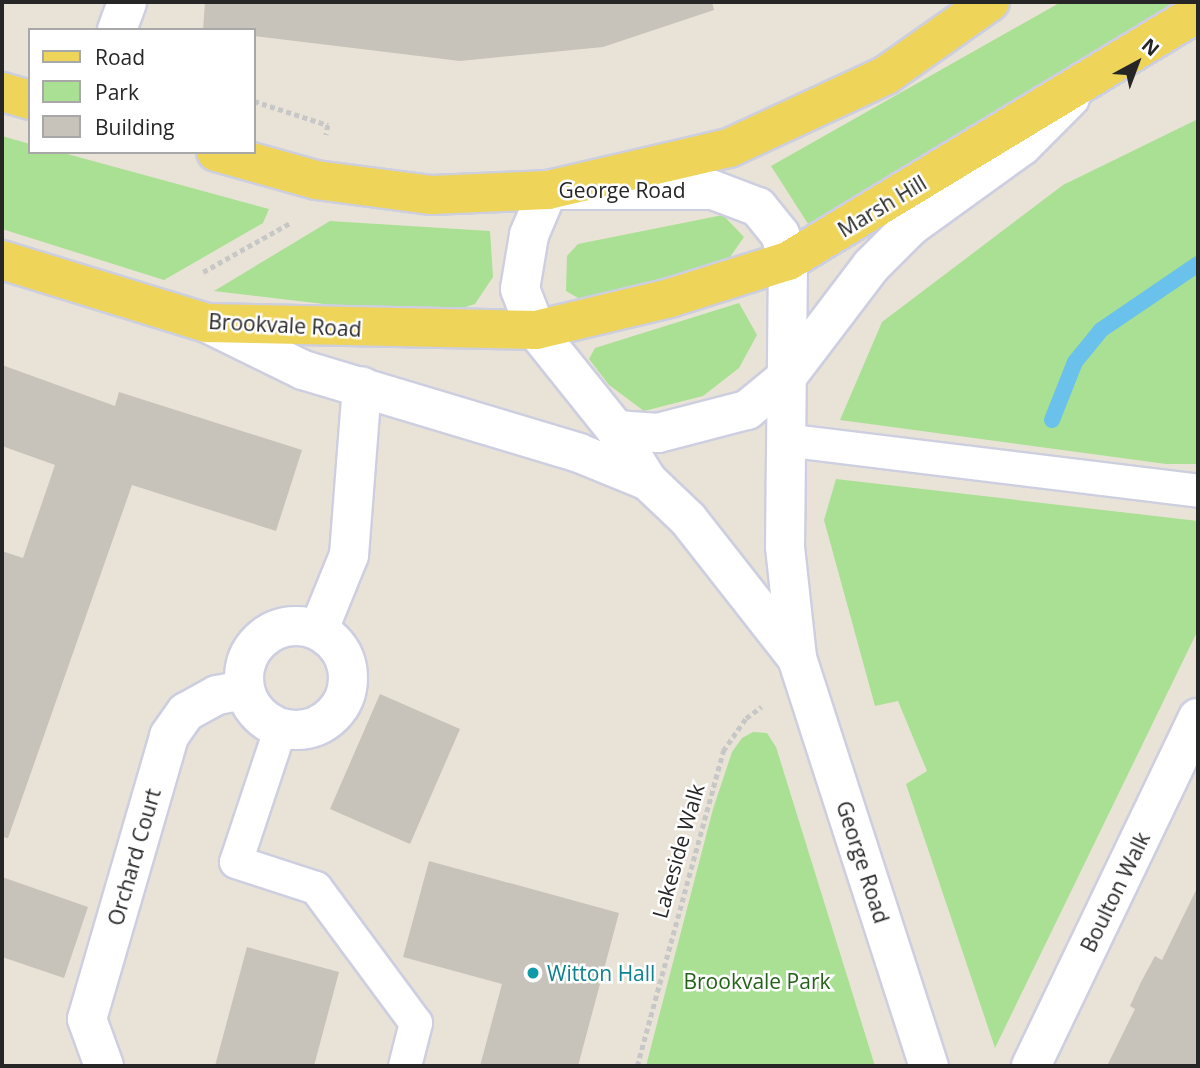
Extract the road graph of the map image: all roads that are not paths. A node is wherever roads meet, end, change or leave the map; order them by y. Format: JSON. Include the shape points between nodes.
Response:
{"nodes":[{"id":1,"x":127,"y":2,"type":"edge"},
{"id":2,"x":990,"y":2,"type":"edge"},
{"id":3,"x":1198,"y":13,"type":"edge"},
{"id":4,"x":118,"y":28,"type":"edge"},
{"id":5,"x":1091,"y":77,"type":"junction"},
{"id":6,"x":2,"y":92,"type":"edge"},
{"id":7,"x":28,"y":99,"type":"edge"},
{"id":8,"x":223,"y":154,"type":"edge"},
{"id":9,"x":548,"y":190,"type":"junction"},
{"id":10,"x":2,"y":260,"type":"edge"},
{"id":11,"x":788,"y":261,"type":"junction"},
{"id":12,"x":207,"y":323,"type":"junction"},
{"id":13,"x":536,"y":330,"type":"junction"},
{"id":14,"x":786,"y":378,"type":"junction"},
{"id":15,"x":362,"y":387,"type":"junction"},
{"id":16,"x":616,"y":430,"type":"junction"},
{"id":17,"x":785,"y":440,"type":"junction"},
{"id":18,"x":648,"y":481,"type":"junction"},
{"id":19,"x":1198,"y":492,"type":"edge"},
{"id":20,"x":319,"y":629,"type":"junction"},
{"id":21,"x":799,"y":668,"type":"junction"},
{"id":22,"x":244,"y":691,"type":"junction"},
{"id":23,"x":1198,"y":718,"type":"edge"},
{"id":24,"x":281,"y":727,"type":"junction"},
{"id":25,"x":104,"y":1066,"type":"edge"},
{"id":26,"x":405,"y":1066,"type":"edge"},
{"id":27,"x":929,"y":1066,"type":"edge"},
{"id":28,"x":1031,"y":1066,"type":"edge"}],
"edges":[{"from":1,"to":4,"type":"street"},
{"from":2,"to":9,"type":"main road","via":[[886,75],[729,148]]},
{"from":3,"to":5,"type":"main road","name":"Marsh Hill"},
{"from":5,"to":11,"type":"main road","name":"Marsh Hill"},
{"from":5,"to":14,"type":"street","via":[[1022,146],[911,226],[871,266]]},
{"from":6,"to":7,"type":"main road"},
{"from":8,"to":9,"type":"main road","via":[[316,180],[432,195]]},
{"from":9,"to":11,"type":"street","name":"George Road","via":[[713,190],[758,207],[780,234]]},
{"from":9,"to":13,"type":"street","name":"George Road","via":[[528,235],[520,289]]},
{"from":10,"to":12,"type":"main road","name":"Brookvale Road"},
{"from":11,"to":13,"type":"main road","name":"Marsh Hill","via":[[670,298]]},
{"from":11,"to":14,"type":"street","name":"George Road"},
{"from":12,"to":13,"type":"main road","name":"Brookvale Road"},
{"from":12,"to":15,"type":"street","via":[[303,370]]},
{"from":13,"to":16,"type":"street","name":"George Road"},
{"from":14,"to":16,"type":"street","via":[[747,410],[658,433]]},
{"from":14,"to":17,"type":"street","name":"George Road"},
{"from":15,"to":18,"type":"street","via":[[579,453]]},
{"from":15,"to":20,"type":"street","via":[[349,555]]},
{"from":16,"to":18,"type":"street","name":"George Road"},
{"from":17,"to":19,"type":"lane"},
{"from":17,"to":21,"type":"street","name":"George Road","via":[[785,547]]},
{"from":18,"to":21,"type":"street","name":"George Road","via":[[688,519]]},
{"from":20,"to":22,"type":"street","via":[[281,626],[254,645],[243,674]]},
{"from":20,"to":24,"type":"street","via":[[342,651],[349,674],[336,714],[316,728],[291,732]]},
{"from":21,"to":27,"type":"street","name":"George Road"},
{"from":22,"to":24,"type":"street","via":[[267,722]]},
{"from":22,"to":25,"type":"street","name":"Orchard Court","via":[[217,695],[186,712],[169,736],[87,1019]]},
{"from":23,"to":28,"type":"street","name":"Boulton Walk"},
{"from":24,"to":26,"type":"lane","via":[[236,862],[316,888],[416,1023]]}]}
